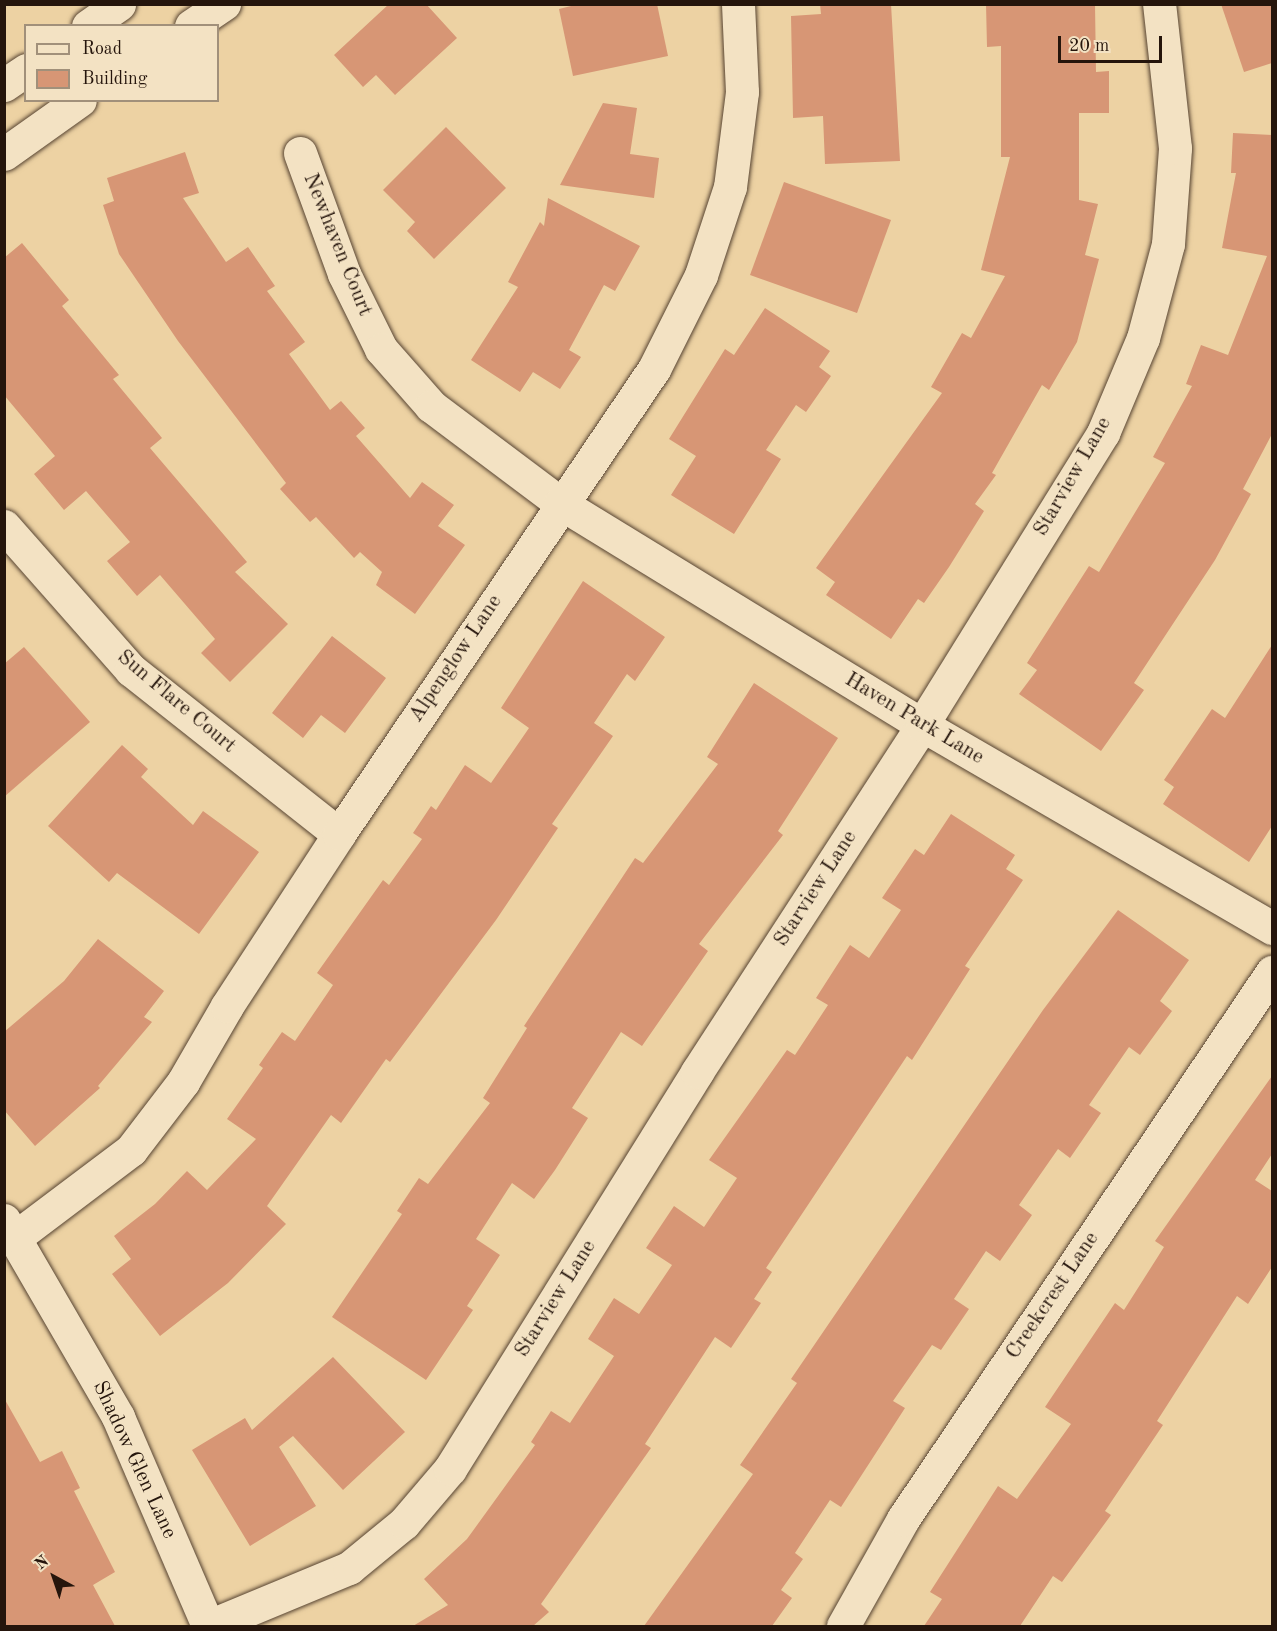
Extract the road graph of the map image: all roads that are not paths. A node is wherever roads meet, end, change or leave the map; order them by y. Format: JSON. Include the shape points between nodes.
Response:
{"nodes":[{"id":1,"x":119,"y":4,"type":"edge"},
{"id":2,"x":224,"y":4,"type":"edge"},
{"id":3,"x":738,"y":4,"type":"edge"},
{"id":4,"x":1159,"y":4,"type":"edge"},
{"id":5,"x":91,"y":24,"type":"edge"},
{"id":6,"x":194,"y":24,"type":"edge"},
{"id":7,"x":24,"y":71,"type":"edge"},
{"id":8,"x":4,"y":85,"type":"edge"},
{"id":9,"x":77,"y":102,"type":"edge"},
{"id":10,"x":300,"y":153,"type":"dead end"},
{"id":11,"x":4,"y":154,"type":"edge"},
{"id":12,"x":560,"y":503,"type":"junction"},
{"id":13,"x":4,"y":526,"type":"edge"},
{"id":14,"x":922,"y":726,"type":"junction"},
{"id":15,"x":339,"y":834,"type":"junction"},
{"id":16,"x":1272,"y":928,"type":"edge"},
{"id":17,"x":1272,"y":972,"type":"edge"},
{"id":18,"x":11,"y":1228,"type":"edge"},
{"id":19,"x":208,"y":1626,"type":"edge"},
{"id":20,"x":843,"y":1626,"type":"edge"}],
"edges":[{"from":1,"to":5,"type":"street"},
{"from":2,"to":6,"type":"street"},
{"from":3,"to":12,"type":"street","name":"Alpenglow Lane","via":[[742,92],[730,187],[701,275],[654,369]]},
{"from":4,"to":14,"type":"street","name":"Starview Lane","via":[[1175,148],[1168,244],[1143,338],[1103,433]]},
{"from":7,"to":8,"type":"street"},
{"from":9,"to":11,"type":"street"},
{"from":10,"to":12,"type":"street","name":"Newhaven Court","via":[[344,274],[381,349],[431,406]]},
{"from":12,"to":14,"type":"street","name":"Haven Park Lane"},
{"from":12,"to":15,"type":"street","name":"Alpenglow Lane"},
{"from":13,"to":15,"type":"street","name":"Sun Flare Court","via":[[131,670]]},
{"from":14,"to":16,"type":"street","name":"Haven Park Lane"},
{"from":14,"to":19,"type":"street","name":"Starview Lane","via":[[697,1072],[450,1469],[404,1523],[349,1568]]},
{"from":15,"to":18,"type":"street","name":"Alpenglow Lane","via":[[227,1006],[183,1082],[131,1150]]},
{"from":17,"to":20,"type":"street","name":"Creekcrest Lane","via":[[903,1519]]},
{"from":18,"to":19,"type":"street","name":"Shadow Glen Lane","via":[[118,1417]]}]}
